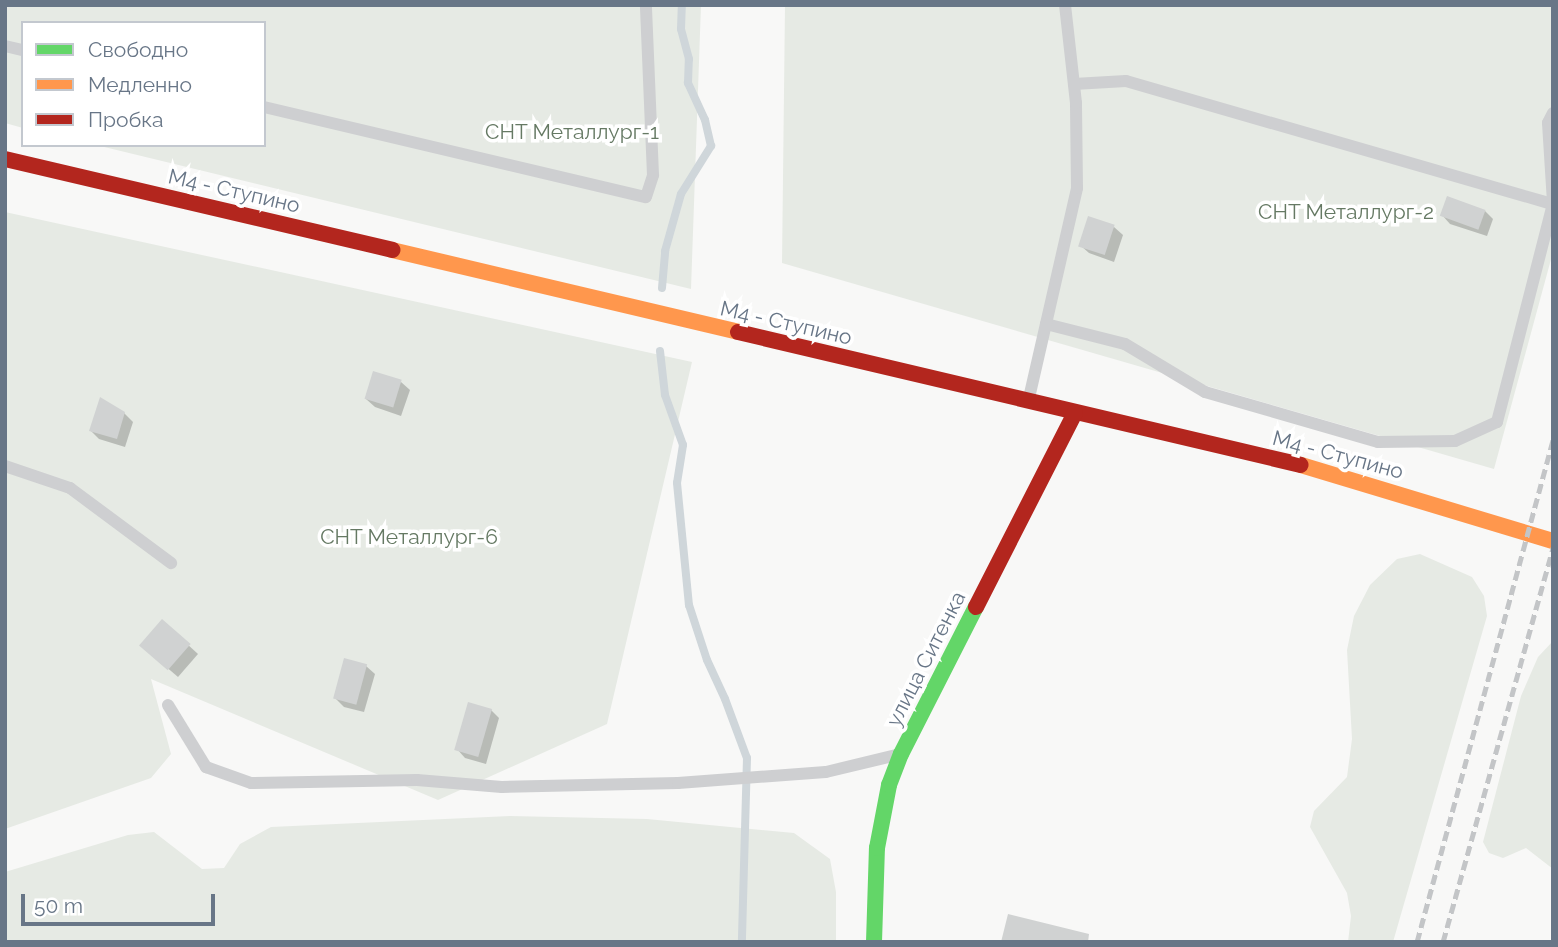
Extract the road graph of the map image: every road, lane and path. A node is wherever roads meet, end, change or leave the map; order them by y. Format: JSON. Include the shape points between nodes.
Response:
{"nodes":[{"id":1,"x":646,"y":5,"type":"edge"},
{"id":2,"x":1065,"y":5,"type":"edge"},
{"id":3,"x":1073,"y":84,"type":"junction"},
{"id":4,"x":266,"y":107,"type":"edge"},
{"id":5,"x":1553,"y":113,"type":"edge"},
{"id":6,"x":5,"y":159,"type":"edge"},
{"id":7,"x":1553,"y":204,"type":"edge"},
{"id":8,"x":1046,"y":324,"type":"junction"},
{"id":9,"x":1028,"y":402,"type":"junction"},
{"id":10,"x":1075,"y":413,"type":"junction"},
{"id":11,"x":5,"y":466,"type":"edge"},
{"id":12,"x":1553,"y":541,"type":"edge"},
{"id":13,"x":171,"y":564,"type":"dead end"},
{"id":14,"x":168,"y":705,"type":"dead end"},
{"id":15,"x":901,"y":754,"type":"junction"},
{"id":16,"x":874,"y":942,"type":"edge"}],
"edges":[{"from":1,"to":4,"type":"lane","via":[[653,175],[646,197]]},
{"from":2,"to":3,"type":"lane"},
{"from":3,"to":7,"type":"lane","via":[[1126,81]]},
{"from":3,"to":8,"type":"lane","via":[[1077,188]]},
{"from":5,"to":7,"type":"lane","via":[[1548,123]]},
{"from":6,"to":9,"type":"main road","name":"М4 - Ступино"},
{"from":7,"to":8,"type":"lane","via":[[1497,422],[1455,441],[1378,442],[1205,392],[1125,344]]},
{"from":8,"to":9,"type":"lane"},
{"from":9,"to":10,"type":"main road","name":"М4 - Ступино"},
{"from":10,"to":12,"type":"main road","name":"М4 - Ступино","via":[[1312,468]]},
{"from":10,"to":15,"type":"main road","name":"улица Ситенка"},
{"from":11,"to":13,"type":"lane","via":[[70,488]]},
{"from":14,"to":15,"type":"lane","via":[[206,767],[251,783],[417,780],[502,787],[678,783],[826,772]]},
{"from":15,"to":16,"type":"main road","name":"улица Ситенка","via":[[889,785],[877,848]]}]}
